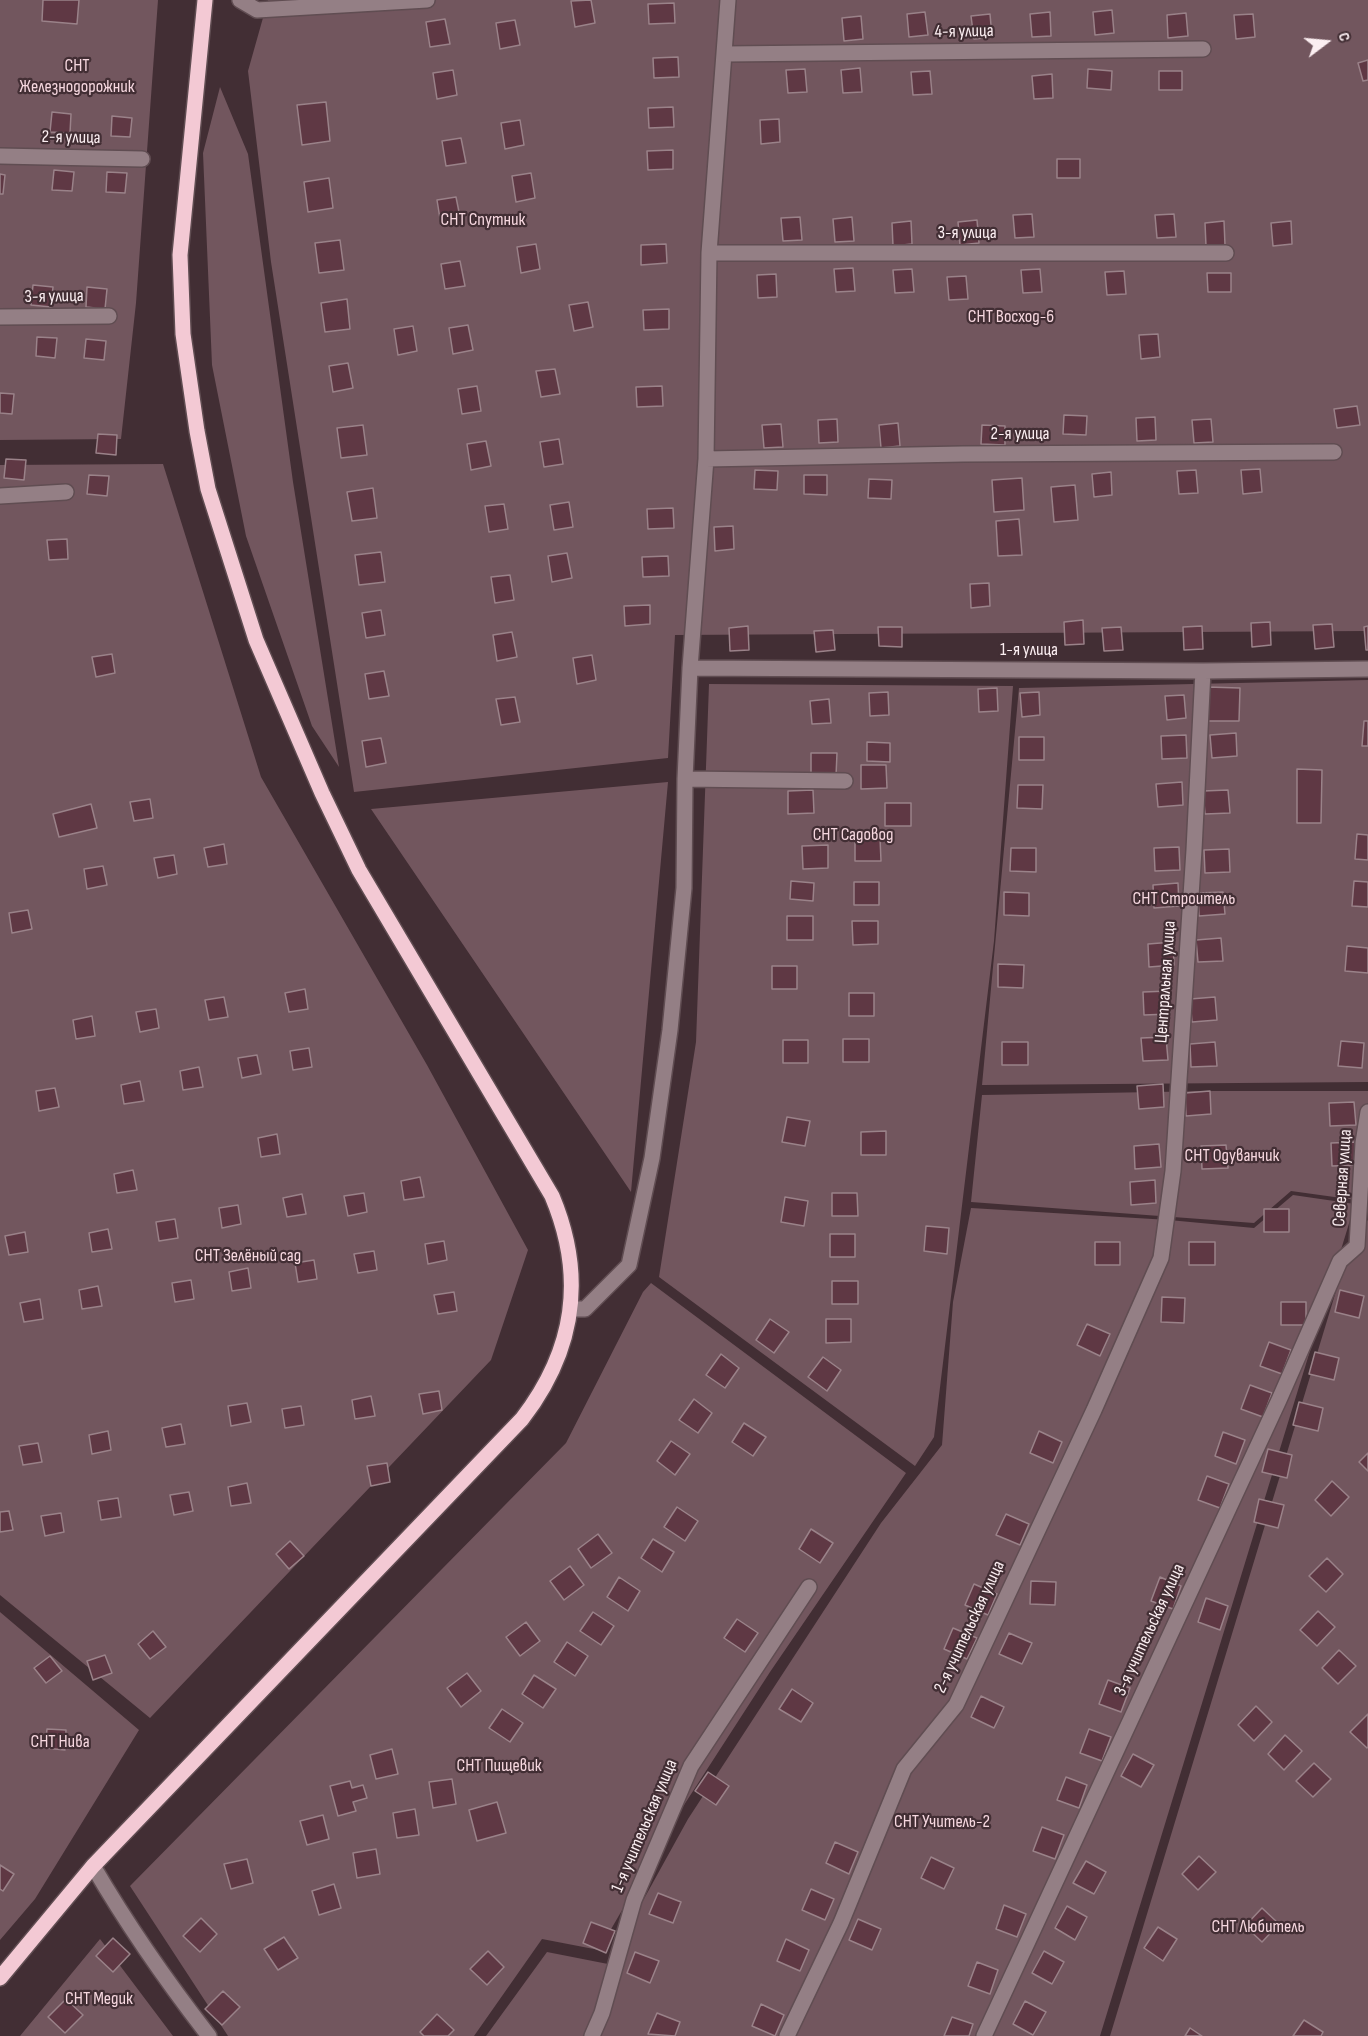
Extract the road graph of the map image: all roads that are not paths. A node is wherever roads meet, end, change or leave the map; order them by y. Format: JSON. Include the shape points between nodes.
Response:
{"nodes":[{"id":1,"x":205,"y":0,"type":"edge"},
{"id":2,"x":240,"y":0,"type":"edge"},
{"id":3,"x":427,"y":0,"type":"edge"},
{"id":4,"x":728,"y":0,"type":"edge"},
{"id":5,"x":1203,"y":49,"type":"dead end"},
{"id":6,"x":725,"y":54,"type":"junction"},
{"id":7,"x":0,"y":156,"type":"edge"},
{"id":8,"x":142,"y":159,"type":"dead end"},
{"id":9,"x":1226,"y":252,"type":"dead end"},
{"id":10,"x":709,"y":253,"type":"junction"},
{"id":11,"x":109,"y":316,"type":"dead end"},
{"id":12,"x":0,"y":317,"type":"edge"},
{"id":13,"x":1334,"y":452,"type":"dead end"},
{"id":14,"x":706,"y":459,"type":"junction"},
{"id":15,"x":66,"y":492,"type":"dead end"},
{"id":16,"x":0,"y":496,"type":"edge"},
{"id":17,"x":690,"y":668,"type":"junction"},
{"id":18,"x":1368,"y":669,"type":"edge"},
{"id":19,"x":1203,"y":671,"type":"junction"},
{"id":20,"x":685,"y":779,"type":"junction"},
{"id":21,"x":845,"y":781,"type":"dead end"},
{"id":22,"x":1368,"y":1112,"type":"edge"},
{"id":23,"x":1357,"y":1246,"type":"joint"},
{"id":24,"x":1161,"y":1258,"type":"joint"},
{"id":25,"x":571,"y":1309,"type":"junction"},
{"id":26,"x":809,"y":1587,"type":"dead end"},
{"id":27,"x":93,"y":1866,"type":"junction"},
{"id":28,"x":0,"y":1978,"type":"edge"},
{"id":29,"x":209,"y":2036,"type":"edge"},
{"id":30,"x":592,"y":2036,"type":"edge"},
{"id":31,"x":787,"y":2036,"type":"edge"},
{"id":32,"x":984,"y":2036,"type":"edge"}],
"edges":[{"from":1,"to":25,"type":"main road","via":[[180,255],[183,334],[208,489],[256,640],[359,870],[552,1196],[569,1251]]},
{"from":2,"to":3,"type":"street","via":[[257,10]]},
{"from":4,"to":6,"type":"street"},
{"from":5,"to":6,"type":"street","name":"4-я улица"},
{"from":6,"to":10,"type":"street"},
{"from":7,"to":8,"type":"street","name":"2-я улица"},
{"from":9,"to":10,"type":"street","name":"3-я улица"},
{"from":10,"to":14,"type":"street"},
{"from":11,"to":12,"type":"street","name":"3-я улица"},
{"from":13,"to":14,"type":"street","name":"2-я улица"},
{"from":14,"to":17,"type":"street"},
{"from":15,"to":16,"type":"street"},
{"from":17,"to":19,"type":"street","name":"1-я улица"},
{"from":17,"to":20,"type":"street"},
{"from":18,"to":19,"type":"street","name":"1-я улица"},
{"from":19,"to":24,"type":"street","name":"Центральная улица","via":[[1173,1171]]},
{"from":20,"to":21,"type":"street"},
{"from":20,"to":25,"type":"street","via":[[684,888],[670,1030],[652,1158],[629,1265],[585,1309]]},
{"from":22,"to":23,"type":"street","name":"Северная улица"},
{"from":23,"to":32,"type":"street","name":"3-я учительская улица","via":[[1341,1261]]},
{"from":24,"to":31,"type":"street","name":"2-я учительская улица","via":[[956,1705],[904,1769],[841,1923]]},
{"from":25,"to":27,"type":"main road","via":[[556,1364],[522,1419]]},
{"from":26,"to":30,"type":"street","name":"1-я учительская улица","via":[[691,1766],[634,1900]]},
{"from":27,"to":28,"type":"main road"},
{"from":27,"to":29,"type":"street","via":[[131,1929]]}]}
